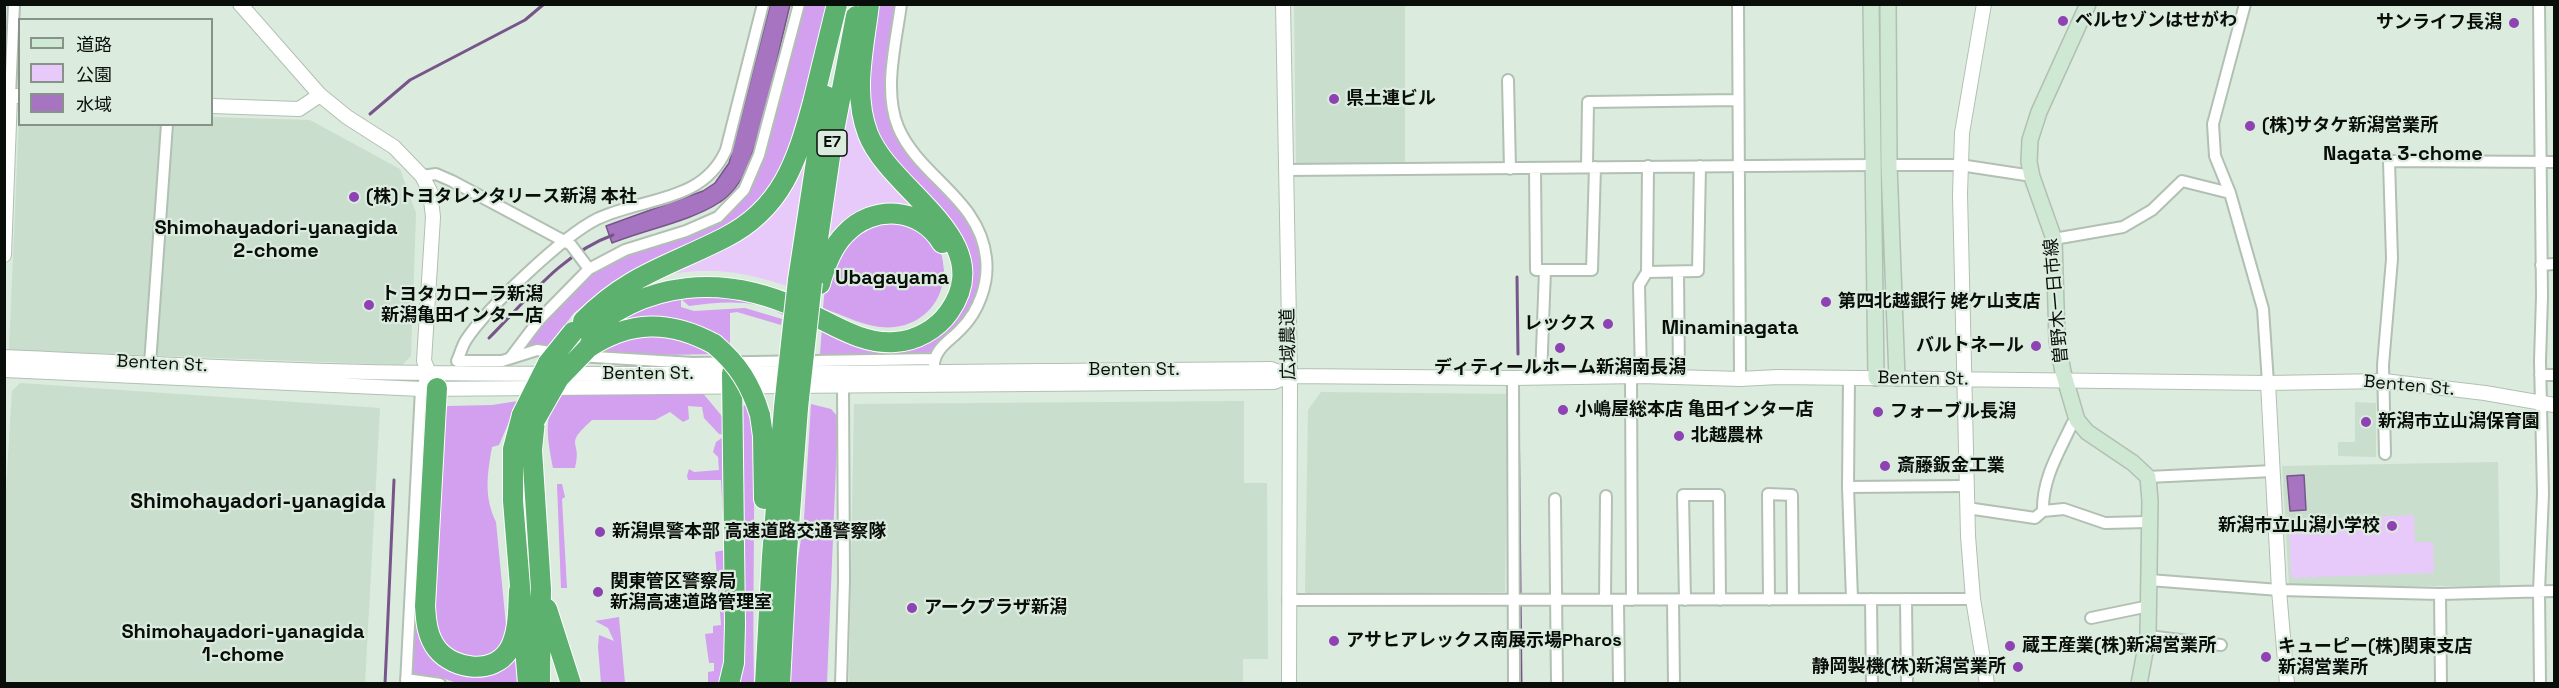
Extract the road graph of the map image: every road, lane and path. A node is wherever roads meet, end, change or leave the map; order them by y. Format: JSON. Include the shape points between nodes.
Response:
{"nodes":[{"id":1,"x":14,"y":4,"type":"edge"},
{"id":2,"x":240,"y":4,"type":"edge"},
{"id":3,"x":763,"y":4,"type":"edge"},
{"id":4,"x":799,"y":4,"type":"edge"},
{"id":5,"x":837,"y":4,"type":"edge"},
{"id":6,"x":843,"y":4,"type":"edge"},
{"id":7,"x":858,"y":4,"type":"edge"},
{"id":8,"x":869,"y":4,"type":"edge"},
{"id":9,"x":901,"y":4,"type":"edge"},
{"id":10,"x":1283,"y":4,"type":"edge"},
{"id":11,"x":1738,"y":4,"type":"edge"},
{"id":12,"x":1871,"y":4,"type":"edge"},
{"id":13,"x":1888,"y":4,"type":"edge"},
{"id":14,"x":1984,"y":4,"type":"edge"},
{"id":15,"x":2088,"y":4,"type":"edge"},
{"id":16,"x":2245,"y":4,"type":"edge"},
{"id":17,"x":2539,"y":4,"type":"edge"},
{"id":18,"x":1508,"y":80,"type":"dead end"},
{"id":19,"x":320,"y":95,"type":"junction"},
{"id":20,"x":11,"y":96,"type":"edge"},
{"id":21,"x":1737,"y":100,"type":"junction"},
{"id":22,"x":213,"y":106,"type":"edge"},
{"id":23,"x":167,"y":126,"type":"edge"},
{"id":24,"x":2539,"y":161,"type":"junction"},
{"id":25,"x":2554,"y":162,"type":"edge"},
{"id":26,"x":1872,"y":165,"type":"junction"},
{"id":27,"x":1889,"y":165,"type":"junction"},
{"id":28,"x":1960,"y":165,"type":"junction"},
{"id":29,"x":1648,"y":166,"type":"junction"},
{"id":30,"x":1700,"y":166,"type":"junction"},
{"id":31,"x":1738,"y":166,"type":"junction"},
{"id":32,"x":1591,"y":167,"type":"junction"},
{"id":33,"x":1535,"y":168,"type":"junction"},
{"id":34,"x":1510,"y":169,"type":"junction"},
{"id":35,"x":1286,"y":170,"type":"junction"},
{"id":36,"x":422,"y":176,"type":"junction"},
{"id":37,"x":2032,"y":176,"type":"junction"},
{"id":38,"x":2230,"y":193,"type":"junction"},
{"id":39,"x":2054,"y":239,"type":"junction"},
{"id":40,"x":567,"y":243,"type":"junction"},
{"id":41,"x":4,"y":255,"type":"edge"},
{"id":42,"x":2554,"y":264,"type":"edge"},
{"id":43,"x":2541,"y":265,"type":"junction"},
{"id":44,"x":587,"y":267,"type":"junction"},
{"id":45,"x":1545,"y":270,"type":"junction"},
{"id":46,"x":1647,"y":272,"type":"junction"},
{"id":47,"x":1678,"y":272,"type":"junction"},
{"id":48,"x":810,"y":282,"type":"junction"},
{"id":49,"x":580,"y":339,"type":"junction"},
{"id":50,"x":4,"y":357,"type":"edge"},
{"id":51,"x":511,"y":357,"type":"junction"},
{"id":52,"x":150,"y":364,"type":"junction"},
{"id":53,"x":934,"y":365,"type":"junction"},
{"id":54,"x":4,"y":370,"type":"edge"},
{"id":55,"x":2540,"y":375,"type":"junction"},
{"id":56,"x":2554,"y":375,"type":"edge"},
{"id":57,"x":1290,"y":376,"type":"junction"},
{"id":58,"x":1636,"y":376,"type":"junction"},
{"id":59,"x":1540,"y":377,"type":"junction"},
{"id":60,"x":1679,"y":377,"type":"junction"},
{"id":61,"x":1514,"y":378,"type":"junction"},
{"id":62,"x":1849,"y":378,"type":"junction"},
{"id":63,"x":1876,"y":378,"type":"junction"},
{"id":64,"x":1897,"y":378,"type":"junction"},
{"id":65,"x":1740,"y":379,"type":"junction"},
{"id":66,"x":1965,"y":379,"type":"junction"},
{"id":67,"x":732,"y":380,"type":"junction"},
{"id":68,"x":2065,"y":380,"type":"junction"},
{"id":69,"x":2384,"y":381,"type":"junction"},
{"id":70,"x":428,"y":383,"type":"junction"},
{"id":71,"x":2268,"y":383,"type":"junction"},
{"id":72,"x":843,"y":386,"type":"junction"},
{"id":73,"x":2548,"y":404,"type":"edge"},
{"id":74,"x":795,"y":407,"type":"junction"},
{"id":75,"x":529,"y":417,"type":"junction"},
{"id":76,"x":2077,"y":420,"type":"junction"},
{"id":77,"x":2385,"y":454,"type":"dead end"},
{"id":78,"x":2273,"y":471,"type":"junction"},
{"id":79,"x":2148,"y":477,"type":"junction"},
{"id":80,"x":1966,"y":486,"type":"junction"},
{"id":81,"x":1848,"y":487,"type":"junction"},
{"id":82,"x":1606,"y":496,"type":"dead end"},
{"id":83,"x":1555,"y":499,"type":"dead end"},
{"id":84,"x":1966,"y":508,"type":"junction"},
{"id":85,"x":2043,"y":511,"type":"junction"},
{"id":86,"x":2148,"y":522,"type":"junction"},
{"id":87,"x":2150,"y":580,"type":"junction"},
{"id":88,"x":541,"y":589,"type":"junction"},
{"id":89,"x":519,"y":591,"type":"junction"},
{"id":90,"x":2278,"y":591,"type":"junction"},
{"id":91,"x":2539,"y":591,"type":"junction"},
{"id":92,"x":2554,"y":591,"type":"edge"},
{"id":93,"x":2440,"y":594,"type":"junction"},
{"id":94,"x":1793,"y":599,"type":"junction"},
{"id":95,"x":1852,"y":599,"type":"junction"},
{"id":96,"x":1871,"y":599,"type":"junction"},
{"id":97,"x":1906,"y":599,"type":"junction"},
{"id":98,"x":1973,"y":599,"type":"junction"},
{"id":99,"x":1288,"y":600,"type":"junction"},
{"id":100,"x":1556,"y":600,"type":"junction"},
{"id":101,"x":1605,"y":600,"type":"junction"},
{"id":102,"x":1618,"y":600,"type":"junction"},
{"id":103,"x":1632,"y":600,"type":"junction"},
{"id":104,"x":1673,"y":600,"type":"junction"},
{"id":105,"x":1685,"y":600,"type":"junction"},
{"id":106,"x":1720,"y":600,"type":"junction"},
{"id":107,"x":1769,"y":600,"type":"junction"},
{"id":108,"x":1518,"y":601,"type":"junction"},
{"id":109,"x":2149,"y":606,"type":"junction"},
{"id":110,"x":2091,"y":618,"type":"dead end"},
{"id":111,"x":2148,"y":636,"type":"junction"},
{"id":112,"x":2221,"y":645,"type":"dead end"},
{"id":113,"x":770,"y":680,"type":"edge"},
{"id":114,"x":406,"y":681,"type":"edge"},
{"id":115,"x":440,"y":684,"type":"edge"},
{"id":116,"x":528,"y":684,"type":"edge"},
{"id":117,"x":540,"y":684,"type":"edge"},
{"id":118,"x":571,"y":684,"type":"edge"},
{"id":119,"x":729,"y":684,"type":"edge"},
{"id":120,"x":841,"y":684,"type":"edge"},
{"id":121,"x":1289,"y":684,"type":"edge"},
{"id":122,"x":1514,"y":684,"type":"edge"},
{"id":123,"x":1557,"y":684,"type":"edge"},
{"id":124,"x":1619,"y":684,"type":"edge"},
{"id":125,"x":1674,"y":684,"type":"edge"},
{"id":126,"x":1872,"y":684,"type":"edge"},
{"id":127,"x":1907,"y":684,"type":"edge"},
{"id":128,"x":1987,"y":684,"type":"edge"},
{"id":129,"x":2139,"y":684,"type":"edge"},
{"id":130,"x":2287,"y":684,"type":"edge"},
{"id":131,"x":2441,"y":684,"type":"edge"},
{"id":132,"x":2540,"y":684,"type":"edge"}],
"edges":[{"from":1,"to":20,"type":"street"},
{"from":2,"to":19,"type":"street"},
{"from":3,"to":40,"type":"street","via":[[726,150],[713,171],[695,187],[598,219]]},
{"from":4,"to":44,"type":"street","via":[[759,156],[744,190],[718,216]]},
{"from":5,"to":49,"type":"highway","via":[[801,146],[773,200],[740,230],[622,287]]},
{"from":6,"to":48,"type":"highway","number":"E7","via":[[819,135]]},
{"from":7,"to":48,"type":"highway","number":"E7"},
{"from":8,"to":49,"type":"highway","via":[[861,72],[863,114],[872,142],[887,167],[941,221],[958,249],[959,290],[944,318],[916,337],[886,342],[852,334],[761,293],[732,287],[700,287],[633,302]]},
{"from":9,"to":53,"type":"street","via":[[891,83],[898,127],[913,150],[966,208],[980,233],[986,257],[977,306],[941,348]]},
{"from":10,"to":35,"type":"street","name":"広域農道"},
{"from":11,"to":21,"type":"street"},
{"from":12,"to":26,"type":"main road"},
{"from":13,"to":27,"type":"main road"},
{"from":14,"to":28,"type":"street"},
{"from":15,"to":37,"type":"main road","name":"曽野木一日市線","via":[[2038,112],[2030,140]]},
{"from":16,"to":38,"type":"street","via":[[2213,124],[2215,156]]},
{"from":17,"to":24,"type":"street"},
{"from":18,"to":34,"type":"street"},
{"from":19,"to":22,"type":"street","via":[[299,109]]},
{"from":19,"to":36,"type":"street","via":[[394,147]]},
{"from":20,"to":41,"type":"street"},
{"from":21,"to":31,"type":"street"},
{"from":21,"to":32,"type":"street","via":[[1588,102]]},
{"from":23,"to":52,"type":"street"},
{"from":24,"to":25,"type":"street"},
{"from":24,"to":43,"type":"street"},
{"from":24,"to":69,"type":"street","via":[[2389,161],[2392,259]]},
{"from":26,"to":31,"type":"street"},
{"from":26,"to":63,"type":"main road"},
{"from":27,"to":28,"type":"street"},
{"from":27,"to":64,"type":"main road"},
{"from":28,"to":37,"type":"street"},
{"from":28,"to":66,"type":"street"},
{"from":29,"to":30,"type":"street"},
{"from":29,"to":32,"type":"street"},
{"from":29,"to":46,"type":"street"},
{"from":30,"to":31,"type":"street"},
{"from":30,"to":47,"type":"street","via":[[1698,271]]},
{"from":31,"to":65,"type":"street"},
{"from":32,"to":33,"type":"street"},
{"from":32,"to":45,"type":"street","via":[[1592,270]]},
{"from":33,"to":34,"type":"street"},
{"from":33,"to":45,"type":"street","via":[[1536,270]]},
{"from":34,"to":35,"type":"street"},
{"from":35,"to":57,"type":"street","name":"広域農道"},
{"from":36,"to":40,"type":"street","via":[[436,174],[452,181]]},
{"from":36,"to":70,"type":"street","via":[[430,191],[433,217],[424,362]]},
{"from":37,"to":39,"type":"main road","name":"曽野木一日市線"},
{"from":38,"to":39,"type":"street","via":[[2182,181],[2152,210],[2123,227]]},
{"from":38,"to":71,"type":"street","via":[[2263,309]]},
{"from":39,"to":68,"type":"main road","name":"曽野木一日市線","via":[[2056,340]]},
{"from":40,"to":44,"type":"street"},
{"from":40,"to":51,"type":"street","via":[[499,303],[465,341],[457,362],[502,361]]},
{"from":42,"to":43,"type":"street"},
{"from":43,"to":55,"type":"street"},
{"from":44,"to":51,"type":"street","via":[[538,320]]},
{"from":45,"to":59,"type":"street"},
{"from":46,"to":47,"type":"street"},
{"from":46,"to":58,"type":"street","via":[[1639,285]]},
{"from":47,"to":60,"type":"street"},
{"from":48,"to":49,"type":"highway","via":[[844,235],[865,220],[888,213],[912,217],[932,230],[949,261],[949,284],[941,305],[926,321],[904,331],[883,332],[860,325],[763,283],[704,276],[673,280],[623,296],[595,313]]},
{"from":48,"to":74,"type":"highway","via":[[813,326]]},
{"from":49,"to":75,"type":"highway","bridge":true,"via":[[543,371]]},
{"from":49,"to":113,"type":"highway","bridge":true,"via":[[648,327],[682,330],[714,344],[739,368],[748,383],[760,415],[764,459]]},
{"from":50,"to":52,"type":"street","name":"Benten St."},
{"from":51,"to":53,"type":"street","via":[[537,350],[599,359],[693,363]]},
{"from":52,"to":70,"type":"street","name":"Benten St."},
{"from":53,"to":57,"type":"street","name":"Benten St.","via":[[1271,369]]},
{"from":53,"to":67,"type":"street","name":"Benten St."},
{"from":54,"to":70,"type":"street","name":"Benten St."},
{"from":55,"to":56,"type":"street"},
{"from":55,"to":73,"type":"street"},
{"from":57,"to":61,"type":"street","name":"Benten St."},
{"from":57,"to":72,"type":"street","name":"Benten St.","via":[[1274,382]]},
{"from":57,"to":99,"type":"street","name":"広域農道"},
{"from":58,"to":59,"type":"street","name":"Benten St."},
{"from":58,"to":60,"type":"street","name":"Benten St."},
{"from":58,"to":103,"type":"street"},
{"from":59,"to":61,"type":"street","name":"Benten St."},
{"from":60,"to":65,"type":"street","name":"Benten St."},
{"from":61,"to":108,"type":"street"},
{"from":62,"to":63,"type":"street","name":"Benten St."},
{"from":62,"to":65,"type":"street","name":"Benten St."},
{"from":62,"to":81,"type":"street"},
{"from":63,"to":64,"type":"street","name":"Benten St."},
{"from":64,"to":66,"type":"street","name":"Benten St."},
{"from":66,"to":68,"type":"street","name":"Benten St."},
{"from":66,"to":80,"type":"street"},
{"from":67,"to":70,"type":"street","name":"Benten St."},
{"from":67,"to":72,"type":"street","name":"Benten St."},
{"from":67,"to":119,"type":"highway","via":[[735,625]]},
{"from":68,"to":71,"type":"street","name":"Benten St."},
{"from":68,"to":76,"type":"main road","name":"曽野木一日市線"},
{"from":69,"to":71,"type":"street","name":"Benten St."},
{"from":69,"to":73,"type":"street","name":"Benten St."},
{"from":69,"to":77,"type":"street"},
{"from":70,"to":89,"type":"highway","via":[[425,606],[428,631],[436,649],[466,666],[498,661],[508,651],[514,636]]},
{"from":70,"to":114,"type":"street"},
{"from":71,"to":78,"type":"street"},
{"from":72,"to":120,"type":"street"},
{"from":73,"to":91,"type":"street"},
{"from":74,"to":113,"type":"highway","via":[[787,552]]},
{"from":74,"to":113,"type":"highway","via":[[772,545]]},
{"from":75,"to":88,"type":"highway"},
{"from":75,"to":89,"type":"highway","via":[[516,433],[512,466]]},
{"from":76,"to":79,"type":"main road","via":[[2087,432]]},
{"from":76,"to":85,"type":"street","via":[[2048,477]]},
{"from":78,"to":79,"type":"street"},
{"from":78,"to":90,"type":"street"},
{"from":79,"to":86,"type":"main road"},
{"from":80,"to":81,"type":"street"},
{"from":80,"to":84,"type":"street"},
{"from":81,"to":95,"type":"street"},
{"from":82,"to":101,"type":"street"},
{"from":83,"to":100,"type":"street"},
{"from":84,"to":85,"type":"street","via":[[2035,518]]},
{"from":84,"to":98,"type":"street"},
{"from":85,"to":86,"type":"street","via":[[2064,509],[2105,523]]},
{"from":86,"to":87,"type":"main road"},
{"from":87,"to":90,"type":"street"},
{"from":87,"to":109,"type":"main road"},
{"from":88,"to":117,"type":"highway"},
{"from":88,"to":118,"type":"highway"},
{"from":89,"to":116,"type":"highway"},
{"from":90,"to":93,"type":"street"},
{"from":90,"to":130,"type":"street"},
{"from":91,"to":92,"type":"street"},
{"from":91,"to":93,"type":"street"},
{"from":91,"to":132,"type":"street"},
{"from":93,"to":131,"type":"street"},
{"from":94,"to":95,"type":"street"},
{"from":94,"to":107,"type":"street"},
{"from":94,"to":107,"type":"street","via":[[1792,495],[1768,494]]},
{"from":95,"to":96,"type":"street"},
{"from":96,"to":97,"type":"street"},
{"from":96,"to":126,"type":"street"},
{"from":97,"to":98,"type":"street"},
{"from":97,"to":127,"type":"street"},
{"from":98,"to":128,"type":"street"},
{"from":99,"to":108,"type":"street"},
{"from":99,"to":121,"type":"street","name":"広域農道"},
{"from":100,"to":101,"type":"street"},
{"from":100,"to":108,"type":"street"},
{"from":100,"to":123,"type":"street"},
{"from":101,"to":102,"type":"street"},
{"from":102,"to":103,"type":"street"},
{"from":102,"to":124,"type":"street"},
{"from":103,"to":104,"type":"street"},
{"from":104,"to":105,"type":"street"},
{"from":104,"to":125,"type":"street"},
{"from":105,"to":106,"type":"street"},
{"from":105,"to":106,"type":"street","via":[[1683,495],[1719,495]]},
{"from":106,"to":107,"type":"street"},
{"from":108,"to":122,"type":"street"},
{"from":109,"to":110,"type":"street"},
{"from":109,"to":111,"type":"main road"},
{"from":111,"to":112,"type":"street"},
{"from":111,"to":129,"type":"main road"},
{"from":114,"to":115,"type":"street"}]}
